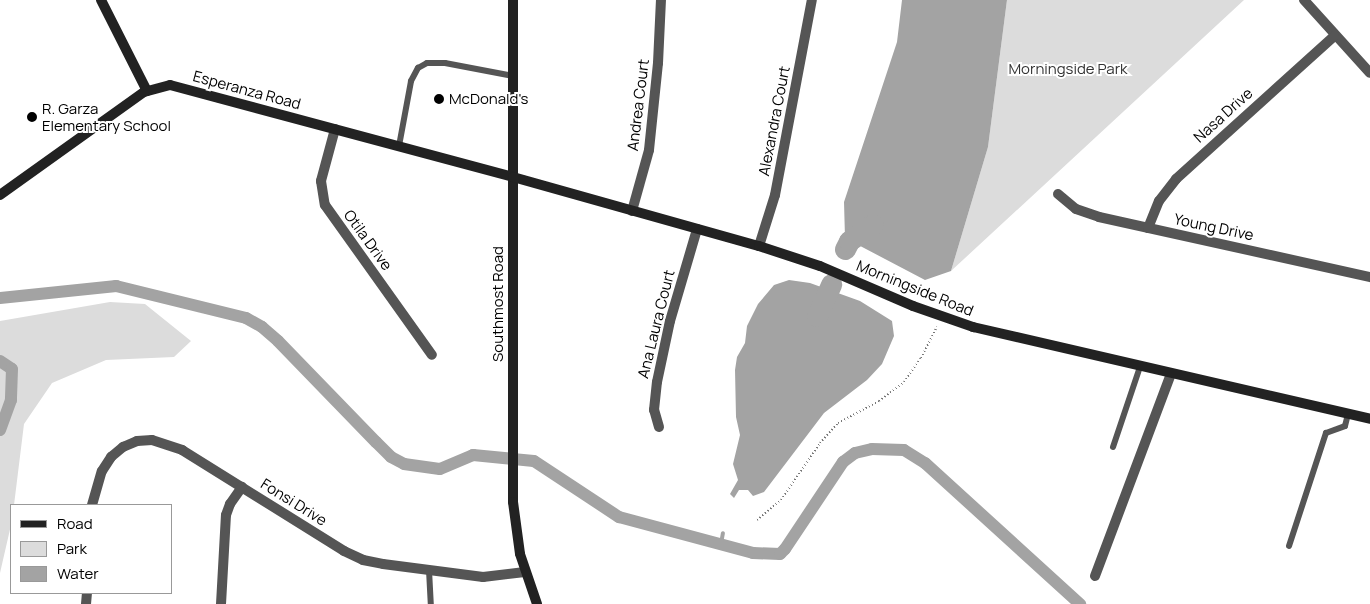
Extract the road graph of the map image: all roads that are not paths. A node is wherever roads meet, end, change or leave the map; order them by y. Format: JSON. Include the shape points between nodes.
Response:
{"nodes":[{"id":1,"x":101,"y":0,"type":"edge"},
{"id":2,"x":513,"y":0,"type":"edge"},
{"id":3,"x":661,"y":0,"type":"edge"},
{"id":4,"x":812,"y":0,"type":"edge"},
{"id":5,"x":1304,"y":0,"type":"edge"},
{"id":6,"x":1334,"y":36,"type":"junction"},
{"id":7,"x":1370,"y":73,"type":"edge"},
{"id":8,"x":513,"y":76,"type":"junction"},
{"id":9,"x":147,"y":91,"type":"junction"},
{"id":10,"x":335,"y":129,"type":"junction"},
{"id":11,"x":399,"y":146,"type":"junction"},
{"id":12,"x":513,"y":177,"type":"junction"},
{"id":13,"x":1058,"y":194,"type":"dead end"},
{"id":14,"x":0,"y":195,"type":"edge"},
{"id":15,"x":632,"y":211,"type":"junction"},
{"id":16,"x":1148,"y":228,"type":"junction"},
{"id":17,"x":696,"y":229,"type":"junction"},
{"id":18,"x":759,"y":246,"type":"junction"},
{"id":19,"x":1370,"y":277,"type":"edge"},
{"id":20,"x":432,"y":355,"type":"dead end"},
{"id":21,"x":1140,"y":367,"type":"junction"},
{"id":22,"x":1171,"y":374,"type":"junction"},
{"id":23,"x":1348,"y":414,"type":"junction"},
{"id":24,"x":1370,"y":419,"type":"edge"},
{"id":25,"x":658,"y":427,"type":"dead end"},
{"id":26,"x":1113,"y":448,"type":"dead end"},
{"id":27,"x":242,"y":487,"type":"junction"},
{"id":28,"x":92,"y":504,"type":"edge"},
{"id":29,"x":1289,"y":546,"type":"dead end"},
{"id":30,"x":429,"y":570,"type":"junction"},
{"id":31,"x":525,"y":572,"type":"junction"},
{"id":32,"x":1095,"y":576,"type":"dead end"},
{"id":33,"x":221,"y":604,"type":"edge"},
{"id":34,"x":431,"y":604,"type":"edge"},
{"id":35,"x":537,"y":604,"type":"edge"}],
"edges":[{"from":1,"to":9,"type":"street"},
{"from":2,"to":8,"type":"street","name":"Southmost Road"},
{"from":3,"to":15,"type":"street","name":"Andrea Court","via":[[649,150]]},
{"from":4,"to":18,"type":"street","name":"Alexandra Court","via":[[775,195]]},
{"from":5,"to":6,"type":"street"},
{"from":6,"to":7,"type":"street"},
{"from":6,"to":16,"type":"street","name":"Nasa Drive","via":[[1176,179],[1159,201]]},
{"from":8,"to":11,"type":"lane","via":[[444,63],[427,63],[418,68],[411,81]]},
{"from":8,"to":12,"type":"street","name":"Southmost Road"},
{"from":9,"to":10,"type":"street","name":"Esperanza Road","via":[[170,85]]},
{"from":9,"to":14,"type":"street","name":"Esperanza Road"},
{"from":10,"to":11,"type":"street","name":"Esperanza Road"},
{"from":10,"to":20,"type":"street","name":"Otila Drive","via":[[321,181],[325,205]]},
{"from":11,"to":12,"type":"street","name":"Esperanza Road"},
{"from":12,"to":15,"type":"street","name":"Morningside Road"},
{"from":12,"to":31,"type":"street","name":"Southmost Road","via":[[512,443],[515,526]]},
{"from":13,"to":16,"type":"street","name":"Young Drive","via":[[1076,209],[1099,218]]},
{"from":15,"to":17,"type":"street","name":"Morningside Road"},
{"from":16,"to":19,"type":"street","name":"Young Drive"},
{"from":17,"to":18,"type":"street","name":"Morningside Road"},
{"from":17,"to":25,"type":"street","name":"Ana Laura Court","via":[[657,382],[654,410]]},
{"from":18,"to":21,"type":"street","name":"Morningside Road","via":[[820,266],[942,317],[1013,338]]},
{"from":21,"to":22,"type":"street","name":"Morningside Road"},
{"from":21,"to":26,"type":"lane"},
{"from":22,"to":23,"type":"street","name":"Morningside Road"},
{"from":22,"to":32,"type":"street"},
{"from":23,"to":24,"type":"street","name":"Morningside Road"},
{"from":23,"to":29,"type":"lane","via":[[1345,426],[1326,433]]},
{"from":27,"to":28,"type":"street","name":"Fonsi Drive","via":[[167,444],[137,441],[111,457],[102,471]]},
{"from":27,"to":30,"type":"street","name":"Fonsi Drive","via":[[344,552],[363,560]]},
{"from":27,"to":33,"type":"street","via":[[226,515]]},
{"from":30,"to":31,"type":"street","name":"Fonsi Drive","via":[[492,577]]},
{"from":30,"to":34,"type":"lane"},
{"from":31,"to":35,"type":"street","name":"Southmost Road"}]}
